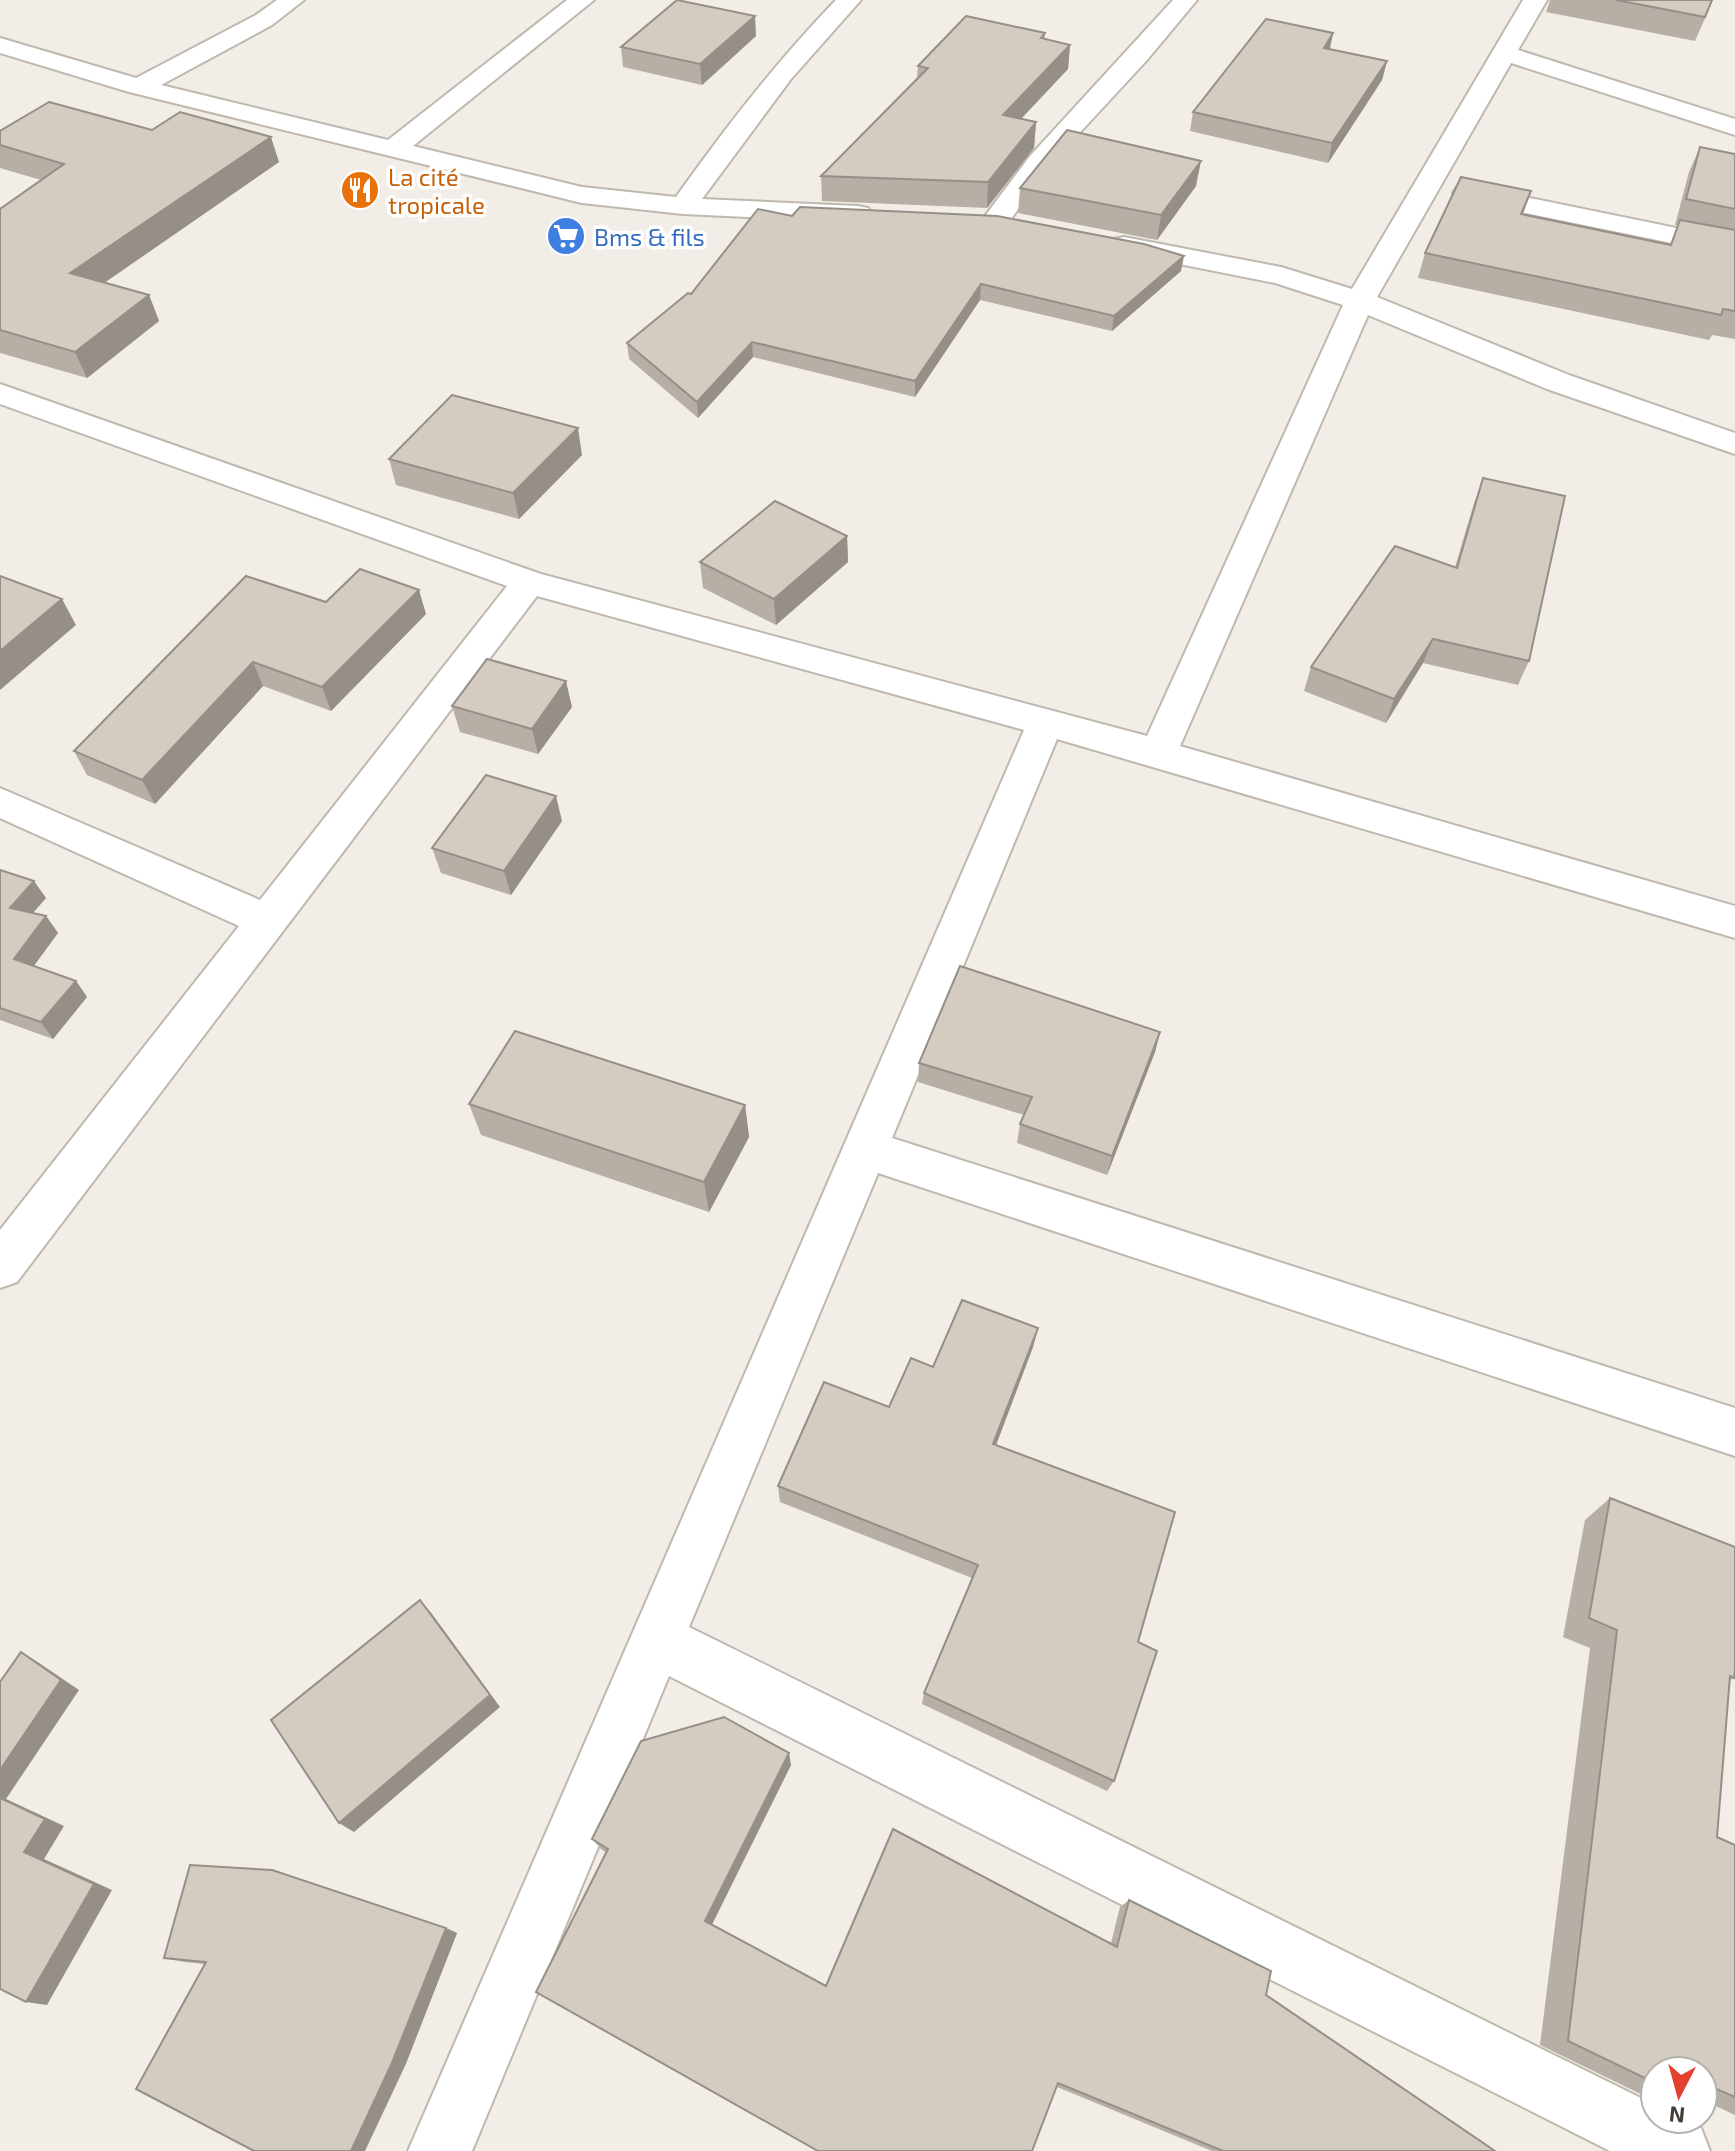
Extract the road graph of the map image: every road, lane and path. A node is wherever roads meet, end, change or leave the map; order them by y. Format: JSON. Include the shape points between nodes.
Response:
{"nodes":[{"id":1,"x":292,"y":0,"type":"edge"},
{"id":2,"x":582,"y":0,"type":"edge"},
{"id":3,"x":849,"y":0,"type":"edge"},
{"id":4,"x":1185,"y":0,"type":"edge"},
{"id":5,"x":1535,"y":0,"type":"edge"},
{"id":6,"x":0,"y":45,"type":"edge"},
{"id":7,"x":1504,"y":53,"type":"junction"},
{"id":8,"x":138,"y":87,"type":"junction"},
{"id":9,"x":1735,"y":127,"type":"edge"},
{"id":10,"x":392,"y":150,"type":"junction"},
{"id":11,"x":1427,"y":185,"type":"junction"},
{"id":12,"x":683,"y":206,"type":"junction"},
{"id":13,"x":887,"y":215,"type":"edge"},
{"id":14,"x":965,"y":218,"type":"edge"},
{"id":15,"x":996,"y":220,"type":"junction"},
{"id":16,"x":1026,"y":226,"type":"edge"},
{"id":17,"x":1101,"y":240,"type":"edge"},
{"id":18,"x":1735,"y":248,"type":"edge"},
{"id":19,"x":1360,"y":301,"type":"junction"},
{"id":20,"x":0,"y":393,"type":"edge"},
{"id":21,"x":1735,"y":444,"type":"edge"},
{"id":22,"x":529,"y":582,"type":"junction"},
{"id":23,"x":1045,"y":724,"type":"junction"},
{"id":24,"x":1158,"y":753,"type":"junction"},
{"id":25,"x":0,"y":802,"type":"edge"},
{"id":26,"x":267,"y":921,"type":"junction"},
{"id":27,"x":1735,"y":922,"type":"edge"},
{"id":28,"x":864,"y":1149,"type":"junction"},
{"id":29,"x":0,"y":1267,"type":"edge"},
{"id":30,"x":1735,"y":1432,"type":"edge"},
{"id":31,"x":656,"y":1640,"type":"junction"},
{"id":32,"x":440,"y":2151,"type":"edge"},
{"id":33,"x":1678,"y":2151,"type":"edge"}],
"edges":[{"from":1,"to":8,"type":"street"},
{"from":2,"to":10,"type":"street"},
{"from":3,"to":12,"type":"street","via":[[762,96]]},
{"from":4,"to":15,"type":"street","via":[[1048,153]]},
{"from":5,"to":7,"type":"street"},
{"from":6,"to":8,"type":"street"},
{"from":7,"to":9,"type":"street"},
{"from":7,"to":11,"type":"street"},
{"from":8,"to":10,"type":"street"},
{"from":10,"to":12,"type":"street","via":[[582,195]]},
{"from":11,"to":18,"type":"street"},
{"from":11,"to":19,"type":"street"},
{"from":12,"to":13,"type":"street"},
{"from":14,"to":15,"type":"street"},
{"from":15,"to":16,"type":"street"},
{"from":17,"to":19,"type":"street","via":[[1281,276]]},
{"from":19,"to":21,"type":"street","via":[[1558,382]]},
{"from":19,"to":24,"type":"street"},
{"from":20,"to":22,"type":"street"},
{"from":22,"to":23,"type":"street"},
{"from":22,"to":26,"type":"street"},
{"from":23,"to":24,"type":"street"},
{"from":23,"to":28,"type":"street"},
{"from":24,"to":27,"type":"street"},
{"from":25,"to":26,"type":"street"},
{"from":26,"to":29,"type":"street"},
{"from":28,"to":30,"type":"street"},
{"from":28,"to":31,"type":"street"},
{"from":31,"to":32,"type":"street"},
{"from":31,"to":33,"type":"street"}]}
